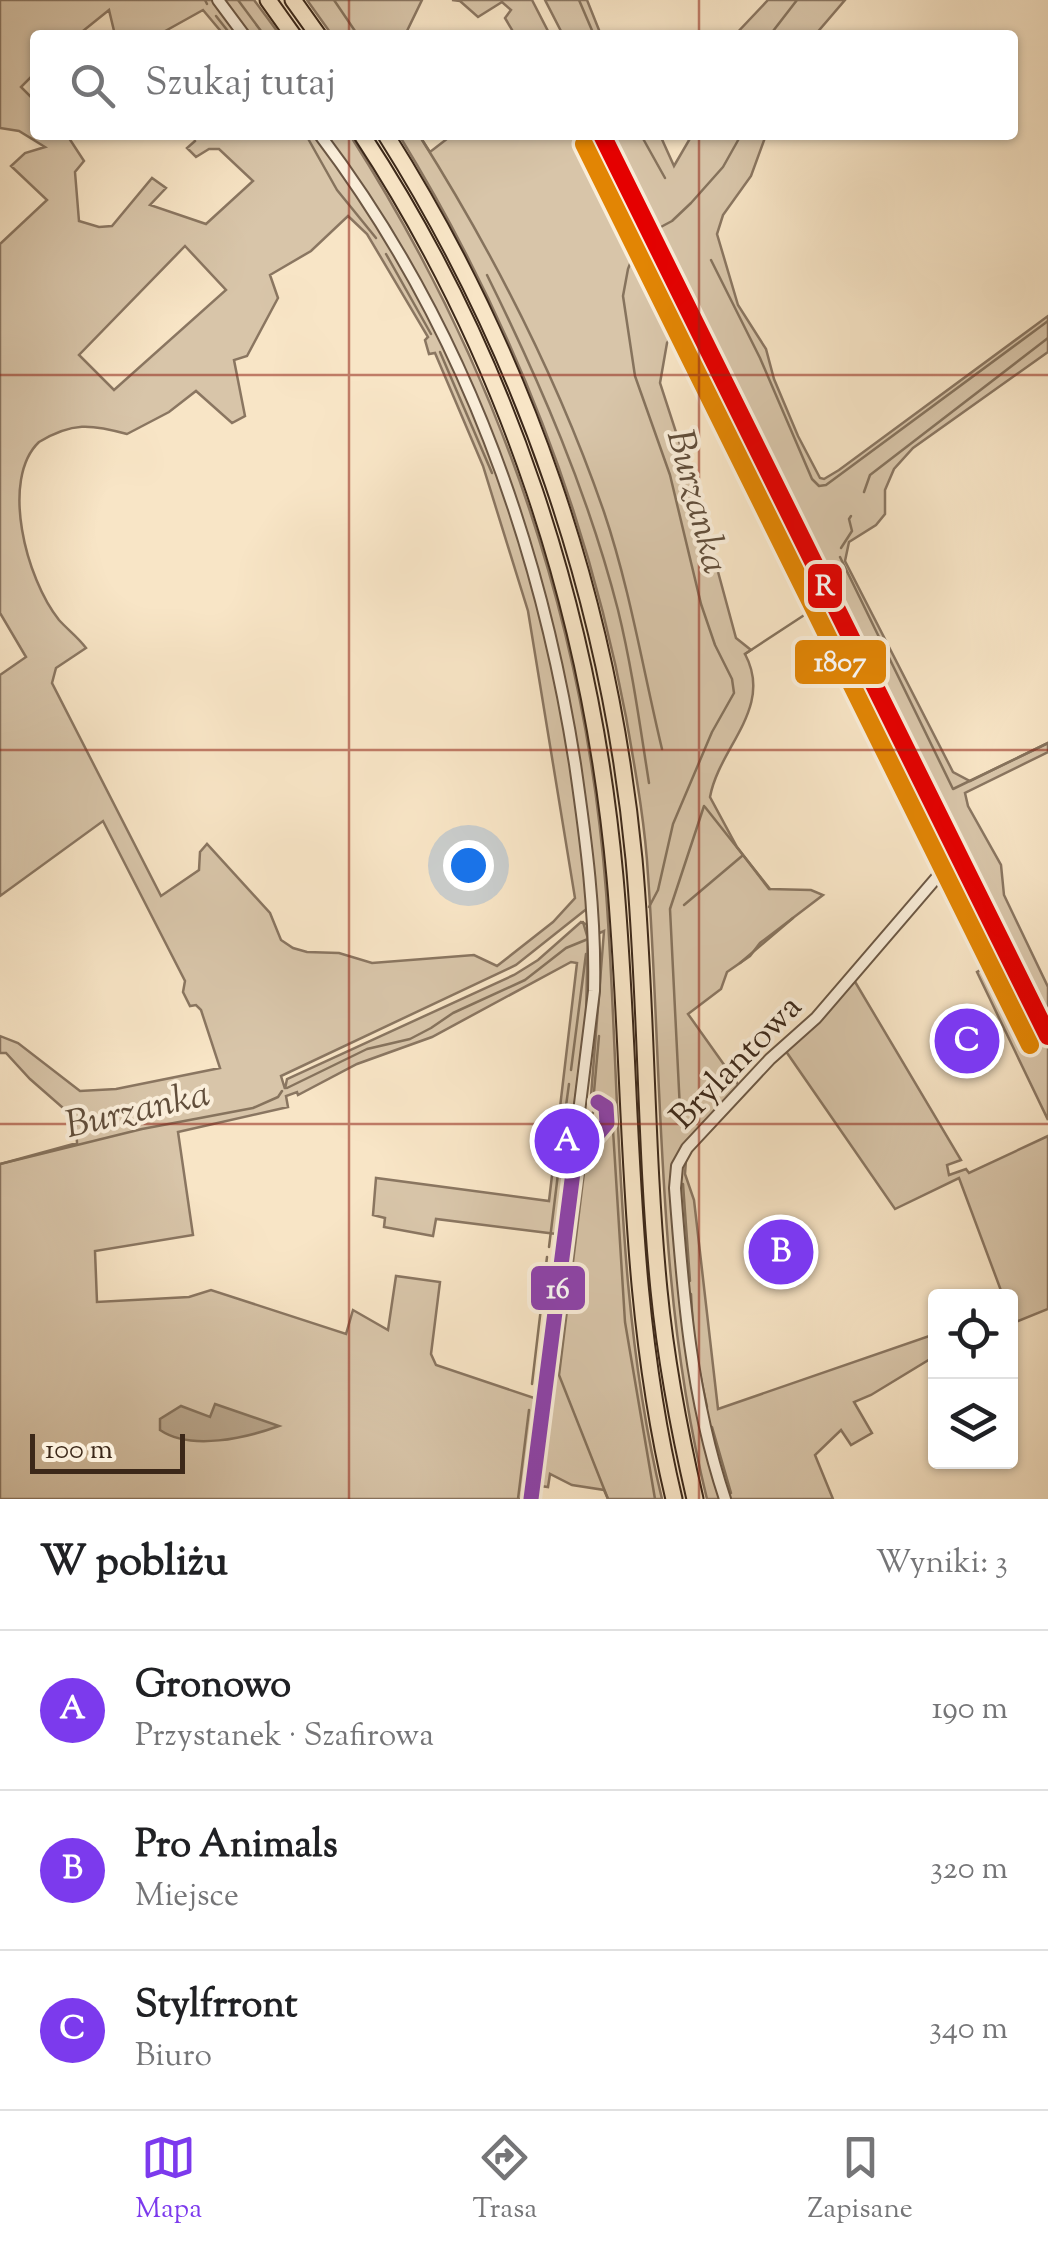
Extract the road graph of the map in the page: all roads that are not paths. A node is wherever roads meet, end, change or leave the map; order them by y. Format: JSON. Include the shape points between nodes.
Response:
{"nodes":[{"id":1,"x":218,"y":0,"type":"edge"},
{"id":2,"x":268,"y":0,"type":"edge"},
{"id":3,"x":293,"y":0,"type":"edge"},
{"id":4,"x":240,"y":30,"type":"edge"},
{"id":5,"x":289,"y":30,"type":"edge"},
{"id":6,"x":314,"y":30,"type":"edge"},
{"id":7,"x":323,"y":140,"type":"edge"},
{"id":8,"x":365,"y":140,"type":"edge"},
{"id":9,"x":389,"y":140,"type":"edge"},
{"id":10,"x":938,"y":876,"type":"dead end"},
{"id":11,"x":531,"y":1499,"type":"edge"},
{"id":12,"x":674,"y":1499,"type":"edge"},
{"id":13,"x":695,"y":1499,"type":"edge"},
{"id":14,"x":725,"y":1499,"type":"edge"}],
"edges":[{"from":1,"to":4,"type":"street"},
{"from":2,"to":5,"type":"highway"},
{"from":3,"to":6,"type":"highway"},
{"from":7,"to":11,"type":"street","via":[[430,309],[507,484],[557,662],[580,798],[595,935],[594,991]]},
{"from":8,"to":12,"type":"highway","via":[[431,251],[494,382],[542,509],[578,636],[615,877],[638,1293]]},
{"from":9,"to":13,"type":"highway","via":[[458,258],[513,376],[567,521],[603,658],[634,862],[659,1290]]},
{"from":10,"to":14,"type":"street","name":"Brylantowa","via":[[816,1018],[687,1148],[678,1166],[690,1357]]}]}
